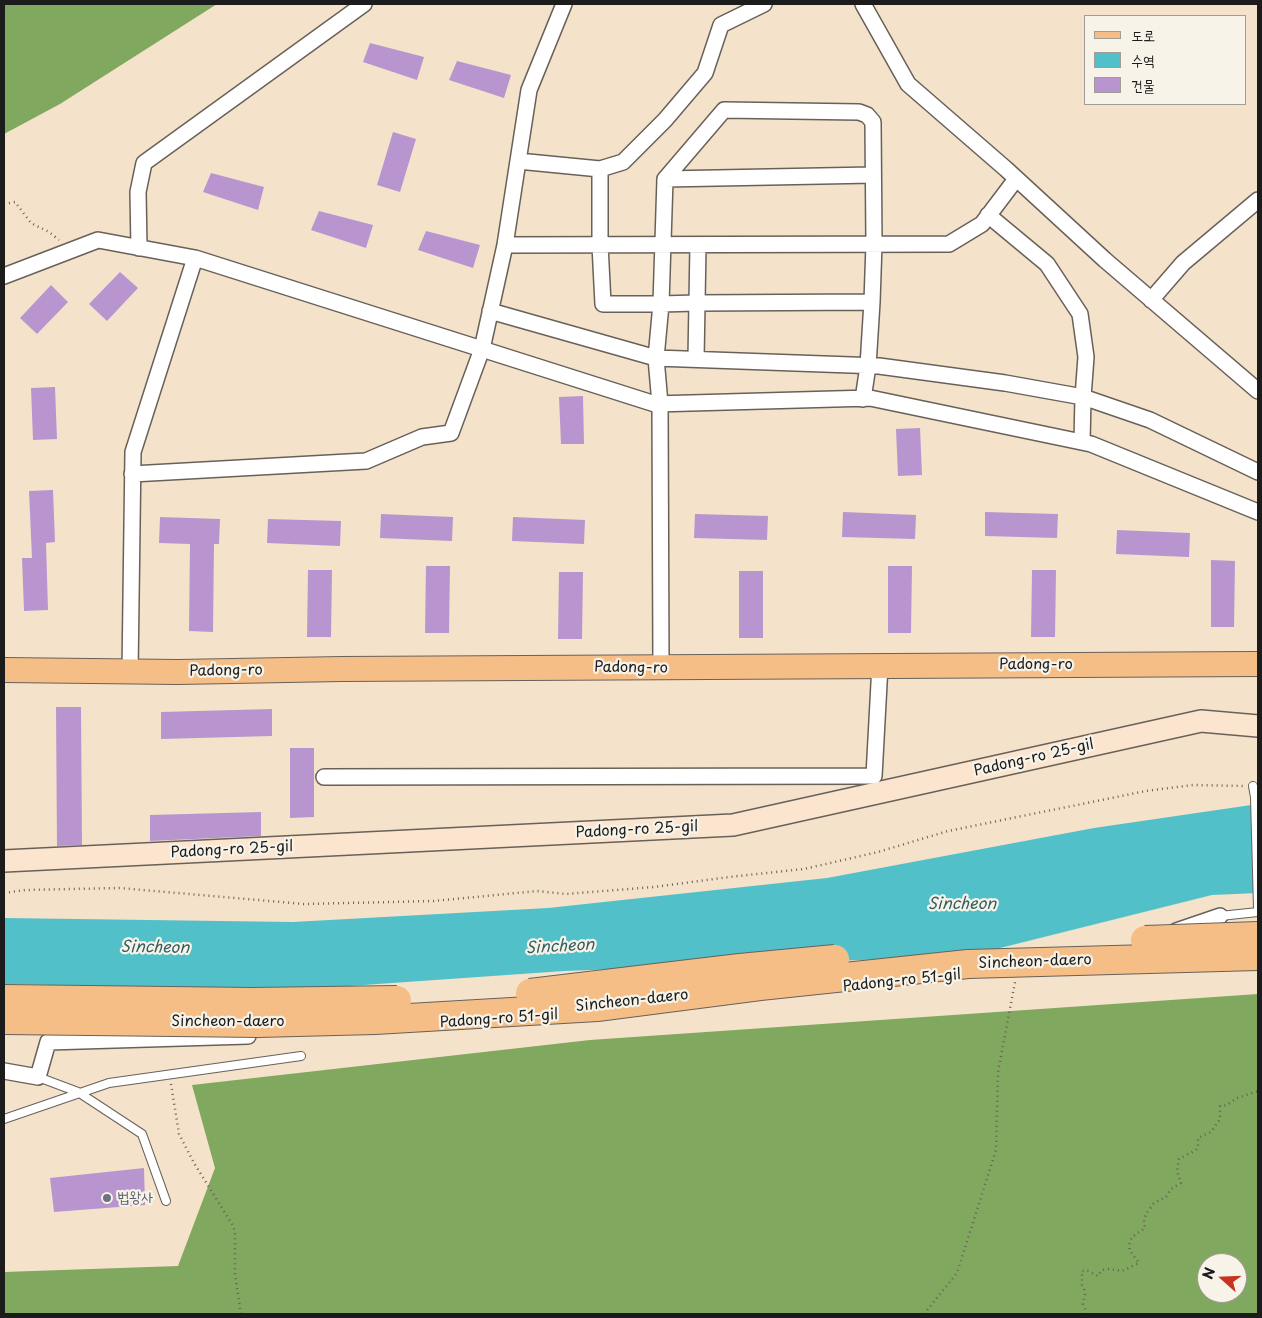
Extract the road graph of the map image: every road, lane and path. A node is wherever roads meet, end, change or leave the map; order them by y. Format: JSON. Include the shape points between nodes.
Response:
{"nodes":[{"id":1,"x":364,"y":4,"type":"edge"},
{"id":2,"x":564,"y":4,"type":"edge"},
{"id":3,"x":764,"y":4,"type":"edge"},
{"id":4,"x":863,"y":4,"type":"edge"},
{"id":5,"x":518,"y":162,"type":"junction"},
{"id":6,"x":600,"y":169,"type":"junction"},
{"id":7,"x":873,"y":175,"type":"junction"},
{"id":8,"x":666,"y":179,"type":"junction"},
{"id":9,"x":1016,"y":179,"type":"junction"},
{"id":10,"x":1258,"y":200,"type":"edge"},
{"id":11,"x":4,"y":204,"type":"edge"},
{"id":12,"x":988,"y":215,"type":"junction"},
{"id":13,"x":874,"y":244,"type":"junction"},
{"id":14,"x":505,"y":245,"type":"junction"},
{"id":15,"x":600,"y":245,"type":"junction"},
{"id":16,"x":662,"y":245,"type":"junction"},
{"id":17,"x":698,"y":245,"type":"junction"},
{"id":18,"x":139,"y":248,"type":"junction"},
{"id":19,"x":72,"y":249,"type":"junction"},
{"id":20,"x":195,"y":258,"type":"junction"},
{"id":21,"x":4,"y":276,"type":"edge"},
{"id":22,"x":1151,"y":300,"type":"junction"},
{"id":23,"x":872,"y":302,"type":"junction"},
{"id":24,"x":696,"y":303,"type":"junction"},
{"id":25,"x":661,"y":304,"type":"junction"},
{"id":26,"x":490,"y":310,"type":"junction"},
{"id":27,"x":482,"y":349,"type":"junction"},
{"id":28,"x":656,"y":358,"type":"junction"},
{"id":29,"x":696,"y":359,"type":"junction"},
{"id":30,"x":868,"y":366,"type":"junction"},
{"id":31,"x":1258,"y":391,"type":"edge"},
{"id":32,"x":1083,"y":397,"type":"junction"},
{"id":33,"x":864,"y":399,"type":"junction"},
{"id":34,"x":660,"y":404,"type":"junction"},
{"id":35,"x":1082,"y":442,"type":"junction"},
{"id":36,"x":1258,"y":472,"type":"edge"},
{"id":37,"x":132,"y":474,"type":"junction"},
{"id":38,"x":1258,"y":512,"type":"edge"},
{"id":39,"x":1258,"y":664,"type":"edge"},
{"id":40,"x":880,"y":665,"type":"junction"},
{"id":41,"x":662,"y":668,"type":"junction"},
{"id":42,"x":4,"y":670,"type":"edge"},
{"id":43,"x":130,"y":672,"type":"junction"},
{"id":44,"x":1258,"y":726,"type":"edge"},
{"id":45,"x":324,"y":777,"type":"dead end"},
{"id":46,"x":874,"y":785,"type":"junction"},
{"id":47,"x":1253,"y":786,"type":"joint"},
{"id":48,"x":4,"y":861,"type":"edge"},
{"id":49,"x":4,"y":893,"type":"edge"},
{"id":50,"x":1258,"y":900,"type":"edge"},
{"id":51,"x":1258,"y":910,"type":"edge"},
{"id":52,"x":1220,"y":916,"type":"joint"},
{"id":53,"x":1258,"y":936,"type":"edge"},
{"id":54,"x":1258,"y":956,"type":"edge"},
{"id":55,"x":1017,"y":967,"type":"junction"},
{"id":56,"x":4,"y":999,"type":"edge"},
{"id":57,"x":4,"y":1020,"type":"edge"},
{"id":58,"x":301,"y":1056,"type":"dead end"},
{"id":59,"x":4,"y":1071,"type":"edge"},
{"id":60,"x":171,"y":1074,"type":"junction"},
{"id":61,"x":38,"y":1077,"type":"junction"},
{"id":62,"x":1258,"y":1091,"type":"edge"},
{"id":63,"x":78,"y":1092,"type":"junction"},
{"id":64,"x":4,"y":1119,"type":"edge"},
{"id":65,"x":166,"y":1201,"type":"dead end"},
{"id":66,"x":241,"y":1314,"type":"edge"},
{"id":67,"x":924,"y":1314,"type":"edge"},
{"id":68,"x":1085,"y":1314,"type":"edge"}],
"edges":[{"from":1,"to":18,"type":"street","via":[[144,163],[138,192]]},
{"from":2,"to":5,"type":"street","via":[[529,90]]},
{"from":3,"to":6,"type":"street","via":[[721,25],[705,73],[623,162]]},
{"from":4,"to":9,"type":"street","via":[[908,84]]},
{"from":5,"to":6,"type":"street"},
{"from":5,"to":14,"type":"street"},
{"from":6,"to":15,"type":"street"},
{"from":7,"to":8,"type":"street"},
{"from":7,"to":8,"type":"street","via":[[872,122],[868,115],[859,112],[724,110]]},
{"from":7,"to":13,"type":"street"},
{"from":8,"to":16,"type":"street"},
{"from":9,"to":12,"type":"street"},
{"from":9,"to":22,"type":"street"},
{"from":10,"to":22,"type":"street","via":[[1183,263]]},
{"from":11,"to":19,"type":"path","via":[[15,202],[31,223]]},
{"from":12,"to":13,"type":"street","via":[[982,224],[949,244]]},
{"from":12,"to":32,"type":"street","via":[[1046,264],[1080,314],[1086,357]]},
{"from":13,"to":17,"type":"street"},
{"from":13,"to":23,"type":"street"},
{"from":14,"to":15,"type":"street"},
{"from":14,"to":26,"type":"street"},
{"from":15,"to":16,"type":"street"},
{"from":15,"to":25,"type":"street","via":[[603,304]]},
{"from":16,"to":17,"type":"street"},
{"from":16,"to":25,"type":"street"},
{"from":17,"to":24,"type":"street"},
{"from":18,"to":19,"type":"street","via":[[98,240]]},
{"from":18,"to":20,"type":"street"},
{"from":19,"to":21,"type":"street"},
{"from":20,"to":27,"type":"street"},
{"from":20,"to":37,"type":"street","via":[[133,452]]},
{"from":22,"to":31,"type":"street"},
{"from":23,"to":24,"type":"street"},
{"from":23,"to":30,"type":"street"},
{"from":24,"to":25,"type":"street"},
{"from":24,"to":29,"type":"street"},
{"from":25,"to":28,"type":"street"},
{"from":26,"to":27,"type":"street"},
{"from":26,"to":28,"type":"street"},
{"from":27,"to":34,"type":"street"},
{"from":27,"to":37,"type":"street","via":[[451,433],[422,437],[366,461]]},
{"from":28,"to":29,"type":"street"},
{"from":28,"to":34,"type":"street"},
{"from":29,"to":30,"type":"street"},
{"from":30,"to":32,"type":"street","via":[[1005,383]]},
{"from":30,"to":33,"type":"street"},
{"from":32,"to":35,"type":"street"},
{"from":32,"to":36,"type":"street","via":[[1150,420]]},
{"from":33,"to":34,"type":"street"},
{"from":33,"to":35,"type":"street"},
{"from":34,"to":41,"type":"street"},
{"from":35,"to":38,"type":"street"},
{"from":37,"to":43,"type":"street"},
{"from":39,"to":40,"type":"main road","name":"Padong-ro"},
{"from":40,"to":41,"type":"main road","name":"Padong-ro"},
{"from":40,"to":46,"type":"street"},
{"from":41,"to":43,"type":"main road","name":"Padong-ro"},
{"from":42,"to":43,"type":"main road","name":"Padong-ro"},
{"from":44,"to":46,"type":"street","name":"Padong-ro 25-gil","via":[[1201,721]]},
{"from":45,"to":46,"type":"street"},
{"from":46,"to":48,"type":"street","name":"Padong-ro 25-gil","via":[[733,825]]},
{"from":47,"to":49,"type":"path","via":[[1193,785],[1146,791],[948,831],[804,869],[654,887],[566,894],[537,891],[434,901],[304,904],[120,888]]},
{"from":47,"to":50,"type":"lane"},
{"from":50,"to":51,"type":"lane"},
{"from":51,"to":52,"type":"lane"},
{"from":52,"to":55,"type":"street","name":"Padong-ro 51-gil","via":[[1071,968]]},
{"from":53,"to":56,"type":"highway","name":"Sincheon-daero","bridge":true,"via":[[985,946],[740,968],[539,993],[252,1002]]},
{"from":54,"to":57,"type":"highway","name":"Sincheon-daero","bridge":true,"via":[[968,964],[597,1007],[375,1020],[258,1023]]},
{"from":55,"to":61,"type":"street","name":"Padong-ro 51-gil","via":[[622,1011],[271,1035],[48,1042]]},
{"from":55,"to":67,"type":"path","via":[[998,1072],[996,1150],[957,1273]]},
{"from":58,"to":60,"type":"lane"},
{"from":59,"to":61,"type":"street"},
{"from":60,"to":63,"type":"lane","via":[[109,1082]]},
{"from":60,"to":66,"type":"path","via":[[179,1134],[235,1231],[235,1275]]},
{"from":61,"to":63,"type":"lane"},
{"from":62,"to":68,"type":"path","via":[[1220,1106],[1220,1119],[1210,1132],[1198,1138],[1196,1150],[1179,1159],[1177,1171],[1181,1183],[1154,1203],[1144,1220],[1145,1228],[1132,1238],[1130,1251],[1139,1262],[1122,1271],[1102,1270],[1098,1276],[1088,1270],[1082,1271]]},
{"from":63,"to":64,"type":"lane"},
{"from":63,"to":65,"type":"lane","via":[[142,1134]]}]}
